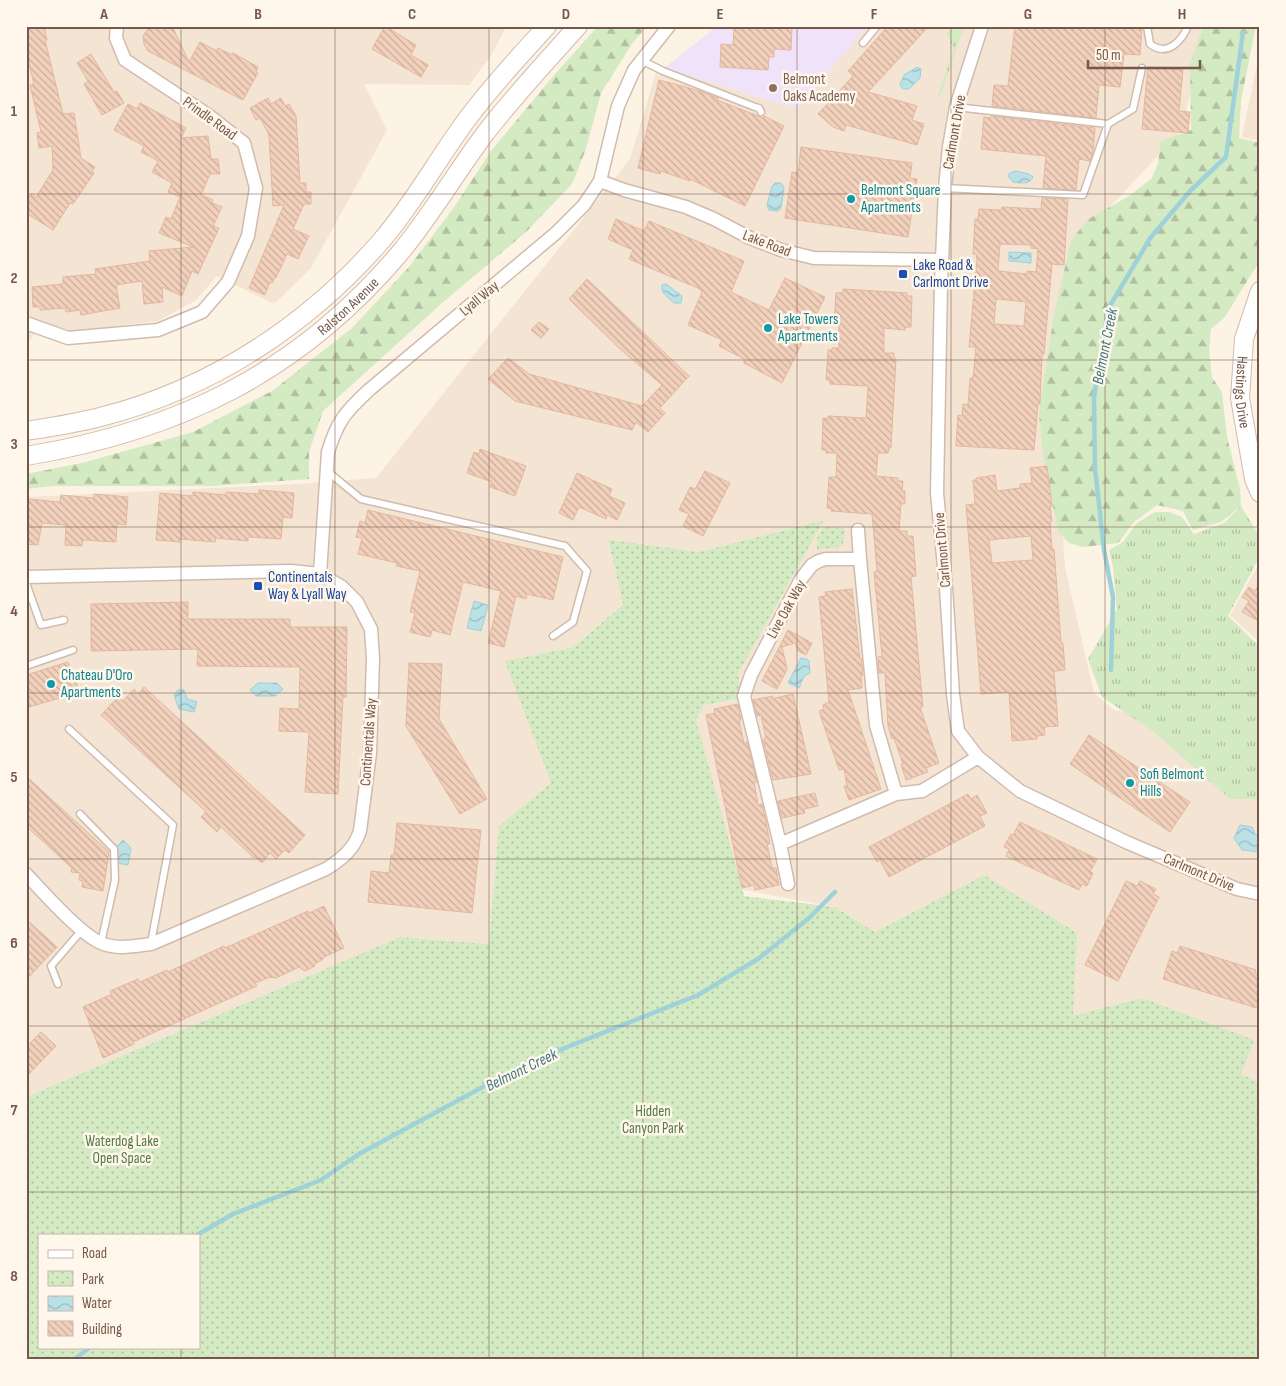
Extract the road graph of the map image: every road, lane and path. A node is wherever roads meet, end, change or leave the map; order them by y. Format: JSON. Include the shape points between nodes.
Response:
{"nodes":[{"id":1,"x":117,"y":26,"type":"edge"},
{"id":2,"x":547,"y":26,"type":"edge"},
{"id":3,"x":578,"y":26,"type":"edge"},
{"id":4,"x":668,"y":26,"type":"edge"},
{"id":5,"x":877,"y":26,"type":"edge"},
{"id":6,"x":982,"y":26,"type":"edge"},
{"id":7,"x":1147,"y":26,"type":"edge"},
{"id":8,"x":1188,"y":26,"type":"edge"},
{"id":9,"x":863,"y":43,"type":"dead end"},
{"id":10,"x":641,"y":60,"type":"junction"},
{"id":11,"x":1142,"y":68,"type":"dead end"},
{"id":12,"x":956,"y":107,"type":"junction"},
{"id":13,"x":761,"y":112,"type":"dead end"},
{"id":14,"x":1108,"y":124,"type":"junction"},
{"id":15,"x":600,"y":181,"type":"junction"},
{"id":16,"x":946,"y":188,"type":"junction"},
{"id":17,"x":942,"y":260,"type":"junction"},
{"id":18,"x":1260,"y":291,"type":"edge"},
{"id":19,"x":26,"y":323,"type":"edge"},
{"id":20,"x":26,"y":431,"type":"edge"},
{"id":21,"x":26,"y":456,"type":"edge"},
{"id":22,"x":326,"y":470,"type":"junction"},
{"id":23,"x":1260,"y":493,"type":"edge"},
{"id":24,"x":858,"y":530,"type":"dead end"},
{"id":25,"x":860,"y":559,"type":"junction"},
{"id":26,"x":320,"y":574,"type":"junction"},
{"id":27,"x":26,"y":577,"type":"edge"},
{"id":28,"x":26,"y":583,"type":"edge"},
{"id":29,"x":64,"y":620,"type":"dead end"},
{"id":30,"x":553,"y":636,"type":"dead end"},
{"id":31,"x":73,"y":650,"type":"dead end"},
{"id":32,"x":26,"y":666,"type":"edge"},
{"id":33,"x":69,"y":729,"type":"dead end"},
{"id":34,"x":978,"y":757,"type":"junction"},
{"id":35,"x":896,"y":794,"type":"junction"},
{"id":36,"x":80,"y":814,"type":"dead end"},
{"id":37,"x":780,"y":844,"type":"junction"},
{"id":38,"x":26,"y":874,"type":"edge"},
{"id":39,"x":788,"y":884,"type":"dead end"},
{"id":40,"x":1260,"y":894,"type":"edge"},
{"id":41,"x":82,"y":930,"type":"junction"},
{"id":42,"x":101,"y":943,"type":"junction"},
{"id":43,"x":151,"y":944,"type":"junction"},
{"id":44,"x":58,"y":984,"type":"dead end"}],
"edges":[{"from":1,"to":19,"type":"street","name":"Prindle Road","via":[[116,38],[125,60],[244,143],[256,188],[248,236],[228,282],[202,312],[158,330],[68,338]]},
{"from":2,"to":20,"type":"main road","name":"Ralston Avenue","via":[[468,116],[382,240],[307,313],[279,335],[214,373],[143,404],[104,416]]},
{"from":3,"to":21,"type":"main road","name":"Ralston Avenue","via":[[485,134],[399,254],[347,309],[318,334],[258,376],[184,414],[109,440]]},
{"from":4,"to":10,"type":"street","name":"Lyall Way"},
{"from":5,"to":9,"type":"lane"},
{"from":6,"to":12,"type":"street","name":"Carlmont Drive"},
{"from":7,"to":8,"type":"lane","via":[[1150,44],[1156,48],[1168,48],[1177,43]]},
{"from":10,"to":13,"type":"lane","via":[[755,106]]},
{"from":10,"to":15,"type":"street","name":"Lyall Way","via":[[618,106]]},
{"from":11,"to":14,"type":"lane","via":[[1133,109]]},
{"from":12,"to":14,"type":"lane"},
{"from":12,"to":16,"type":"street","name":"Carlmont Drive"},
{"from":14,"to":16,"type":"lane","via":[[1083,195]]},
{"from":15,"to":17,"type":"street","name":"Lake Road","via":[[686,207],[780,250],[814,258]]},
{"from":15,"to":22,"type":"street","name":"Lyall Way","via":[[584,205],[556,233],[350,407],[333,434]]},
{"from":16,"to":17,"type":"street","name":"Carlmont Drive"},
{"from":17,"to":34,"type":"street","name":"Carlmont Drive","via":[[937,494],[958,731]]},
{"from":18,"to":23,"type":"main road","name":"Hastings Drive","via":[[1244,339],[1240,398],[1254,480]]},
{"from":22,"to":26,"type":"street","name":"Lyall Way"},
{"from":22,"to":30,"type":"lane","via":[[361,499],[565,546],[587,571],[573,622]]},
{"from":24,"to":25,"type":"street"},
{"from":25,"to":35,"type":"street","via":[[876,725]]},
{"from":25,"to":37,"type":"street","name":"Live Oak Way","via":[[826,559],[812,565],[801,579],[748,681],[744,696]]},
{"from":26,"to":27,"type":"street","name":"Continentals Way","via":[[258,572]]},
{"from":26,"to":43,"type":"street","name":"Continentals Way","via":[[342,587],[357,602],[371,629],[370,753],[357,841],[340,861],[326,869]]},
{"from":28,"to":29,"type":"lane","via":[[41,625]]},
{"from":31,"to":32,"type":"lane"},
{"from":33,"to":43,"type":"lane","via":[[173,825]]},
{"from":34,"to":35,"type":"street","via":[[922,791]]},
{"from":34,"to":40,"type":"street","name":"Carlmont Drive","via":[[1020,791],[1126,842],[1237,889]]},
{"from":35,"to":37,"type":"street"},
{"from":36,"to":42,"type":"lane","via":[[114,849],[116,880]]},
{"from":37,"to":39,"type":"street","name":"Live Oak Way"},
{"from":38,"to":41,"type":"street","name":"Continentals Way"},
{"from":41,"to":42,"type":"street","name":"Continentals Way"},
{"from":41,"to":44,"type":"lane","via":[[51,966]]},
{"from":42,"to":43,"type":"street","name":"Continentals Way","via":[[124,948]]}]}
